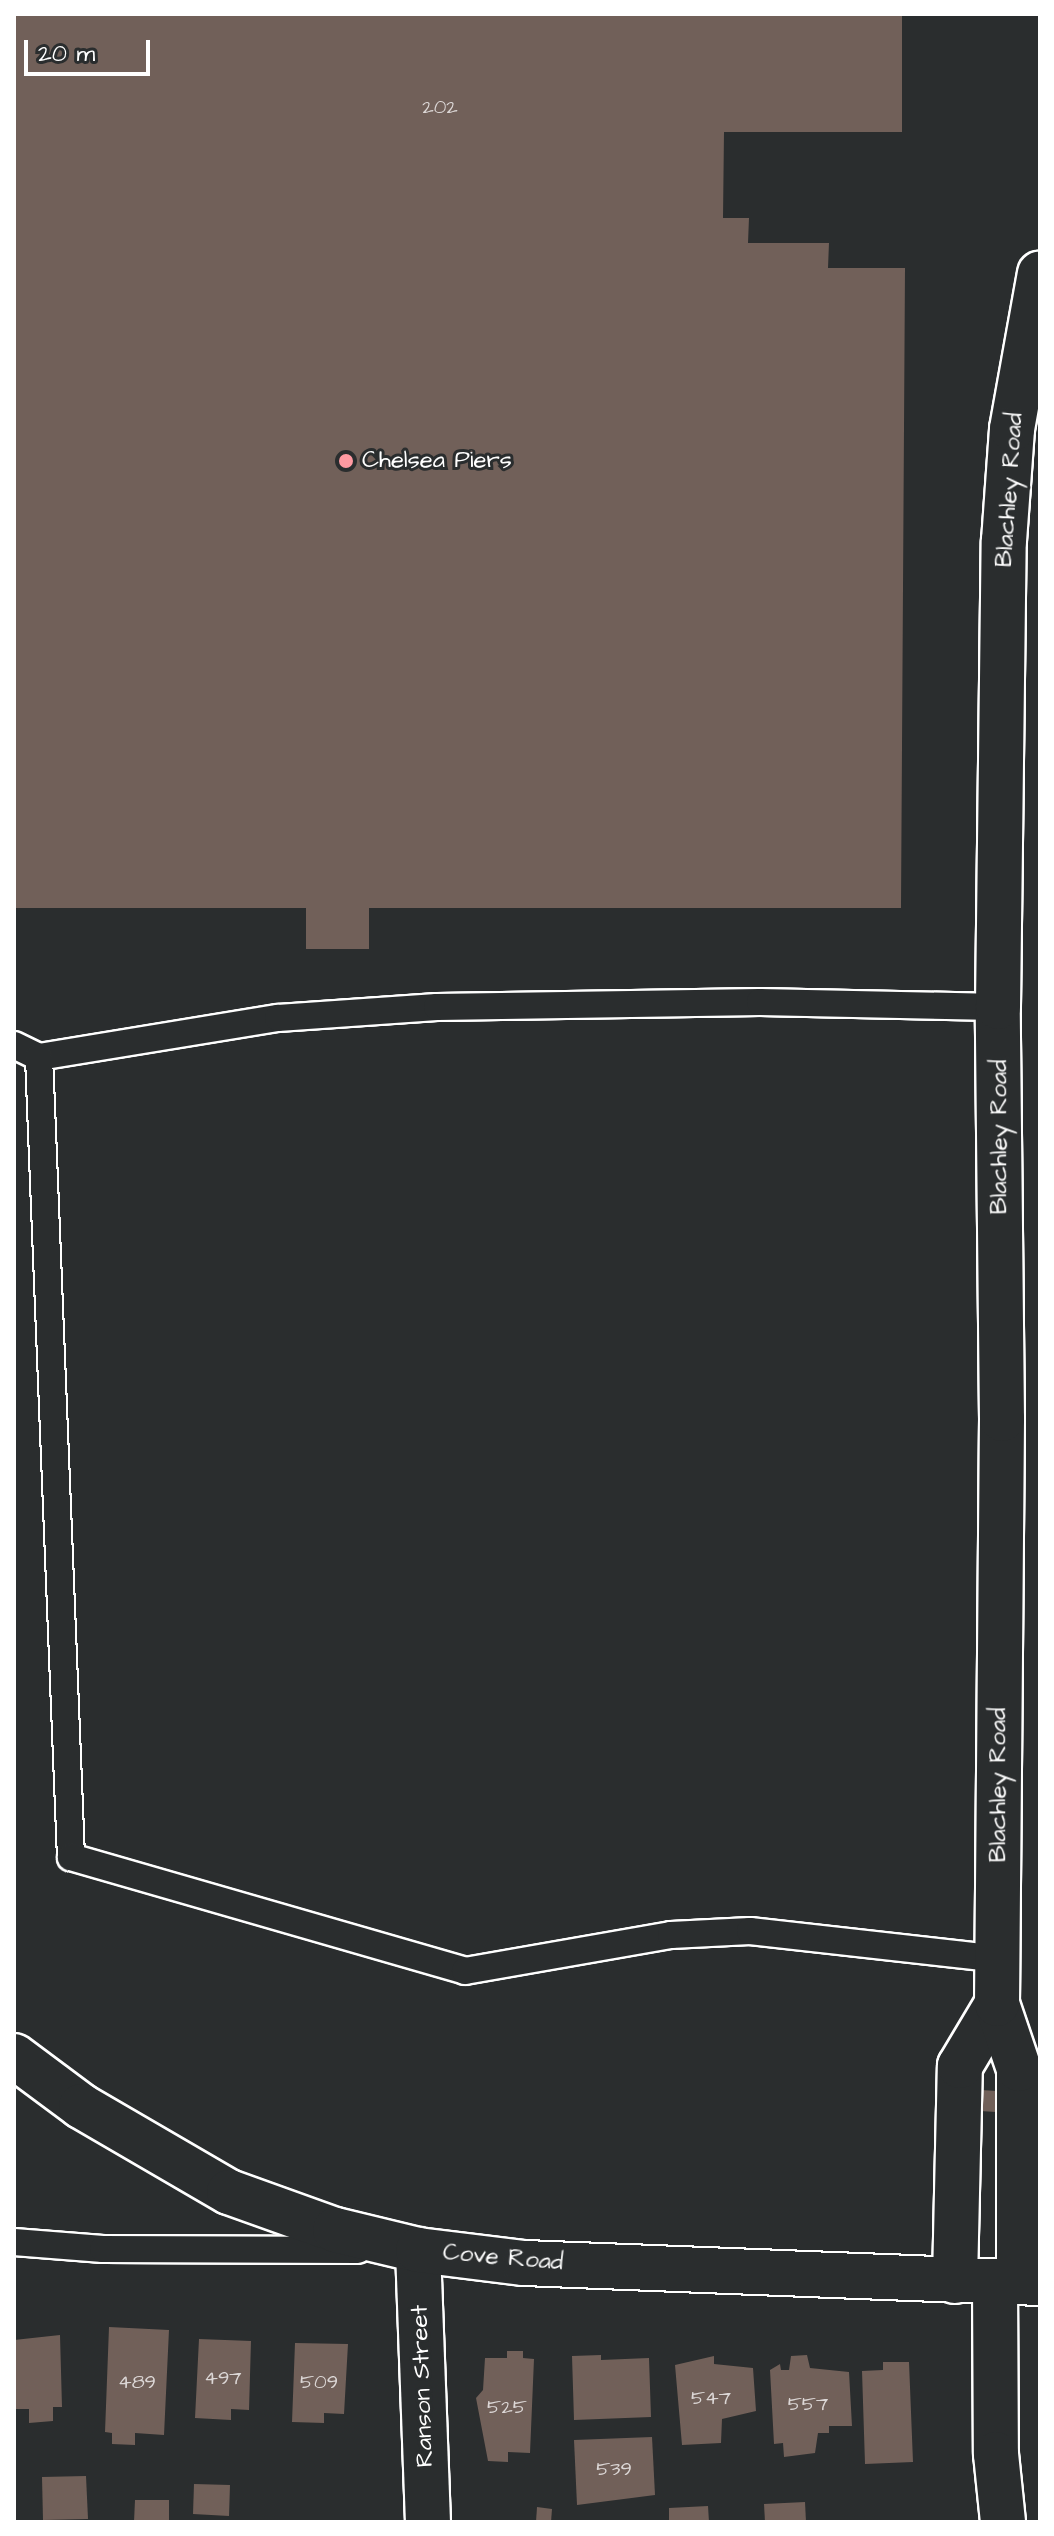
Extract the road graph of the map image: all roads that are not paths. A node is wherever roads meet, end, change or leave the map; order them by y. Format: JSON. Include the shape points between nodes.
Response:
{"nodes":[{"id":1,"x":1040,"y":273,"type":"edge"},
{"id":2,"x":998,"y":1007,"type":"junction"},
{"id":3,"x":14,"y":1045,"type":"edge"},
{"id":4,"x":39,"y":1057,"type":"junction"},
{"id":5,"x":998,"y":1959,"type":"junction"},
{"id":6,"x":997,"y":2004,"type":"junction"},
{"id":7,"x":14,"y":2056,"type":"edge"},
{"id":8,"x":14,"y":2242,"type":"edge"},
{"id":9,"x":418,"y":2250,"type":"junction"},
{"id":10,"x":1002,"y":2282,"type":"edge"},
{"id":11,"x":428,"y":2522,"type":"edge"},
{"id":12,"x":1003,"y":2522,"type":"edge"}],
"edges":[{"from":1,"to":2,"type":"street","name":"Blachley Road","via":[[1012,429],[1004,541]]},
{"from":2,"to":4,"type":"lane","via":[[760,1002],[437,1007],[278,1018]]},
{"from":2,"to":5,"type":"street","name":"Blachley Road"},
{"from":3,"to":4,"type":"lane"},
{"from":4,"to":5,"type":"lane","via":[[71,1857],[465,1971],[671,1935],[750,1931]]},
{"from":5,"to":6,"type":"street","name":"Blachley Road"},
{"from":6,"to":10,"type":"street","name":"Blachley Road","via":[[1019,2069]]},
{"from":6,"to":10,"type":"street","name":"Blachley Road","via":[[960,2066]]},
{"from":7,"to":9,"type":"street","name":"Cove Road","via":[[81,2106],[229,2192],[335,2230]]},
{"from":8,"to":9,"type":"lane","via":[[103,2249]]},
{"from":9,"to":10,"type":"street","name":"Cove Road","via":[[524,2263]]},
{"from":9,"to":11,"type":"street","name":"Ranson Street"},
{"from":10,"to":12,"type":"street","via":[[996,2454]]}]}
